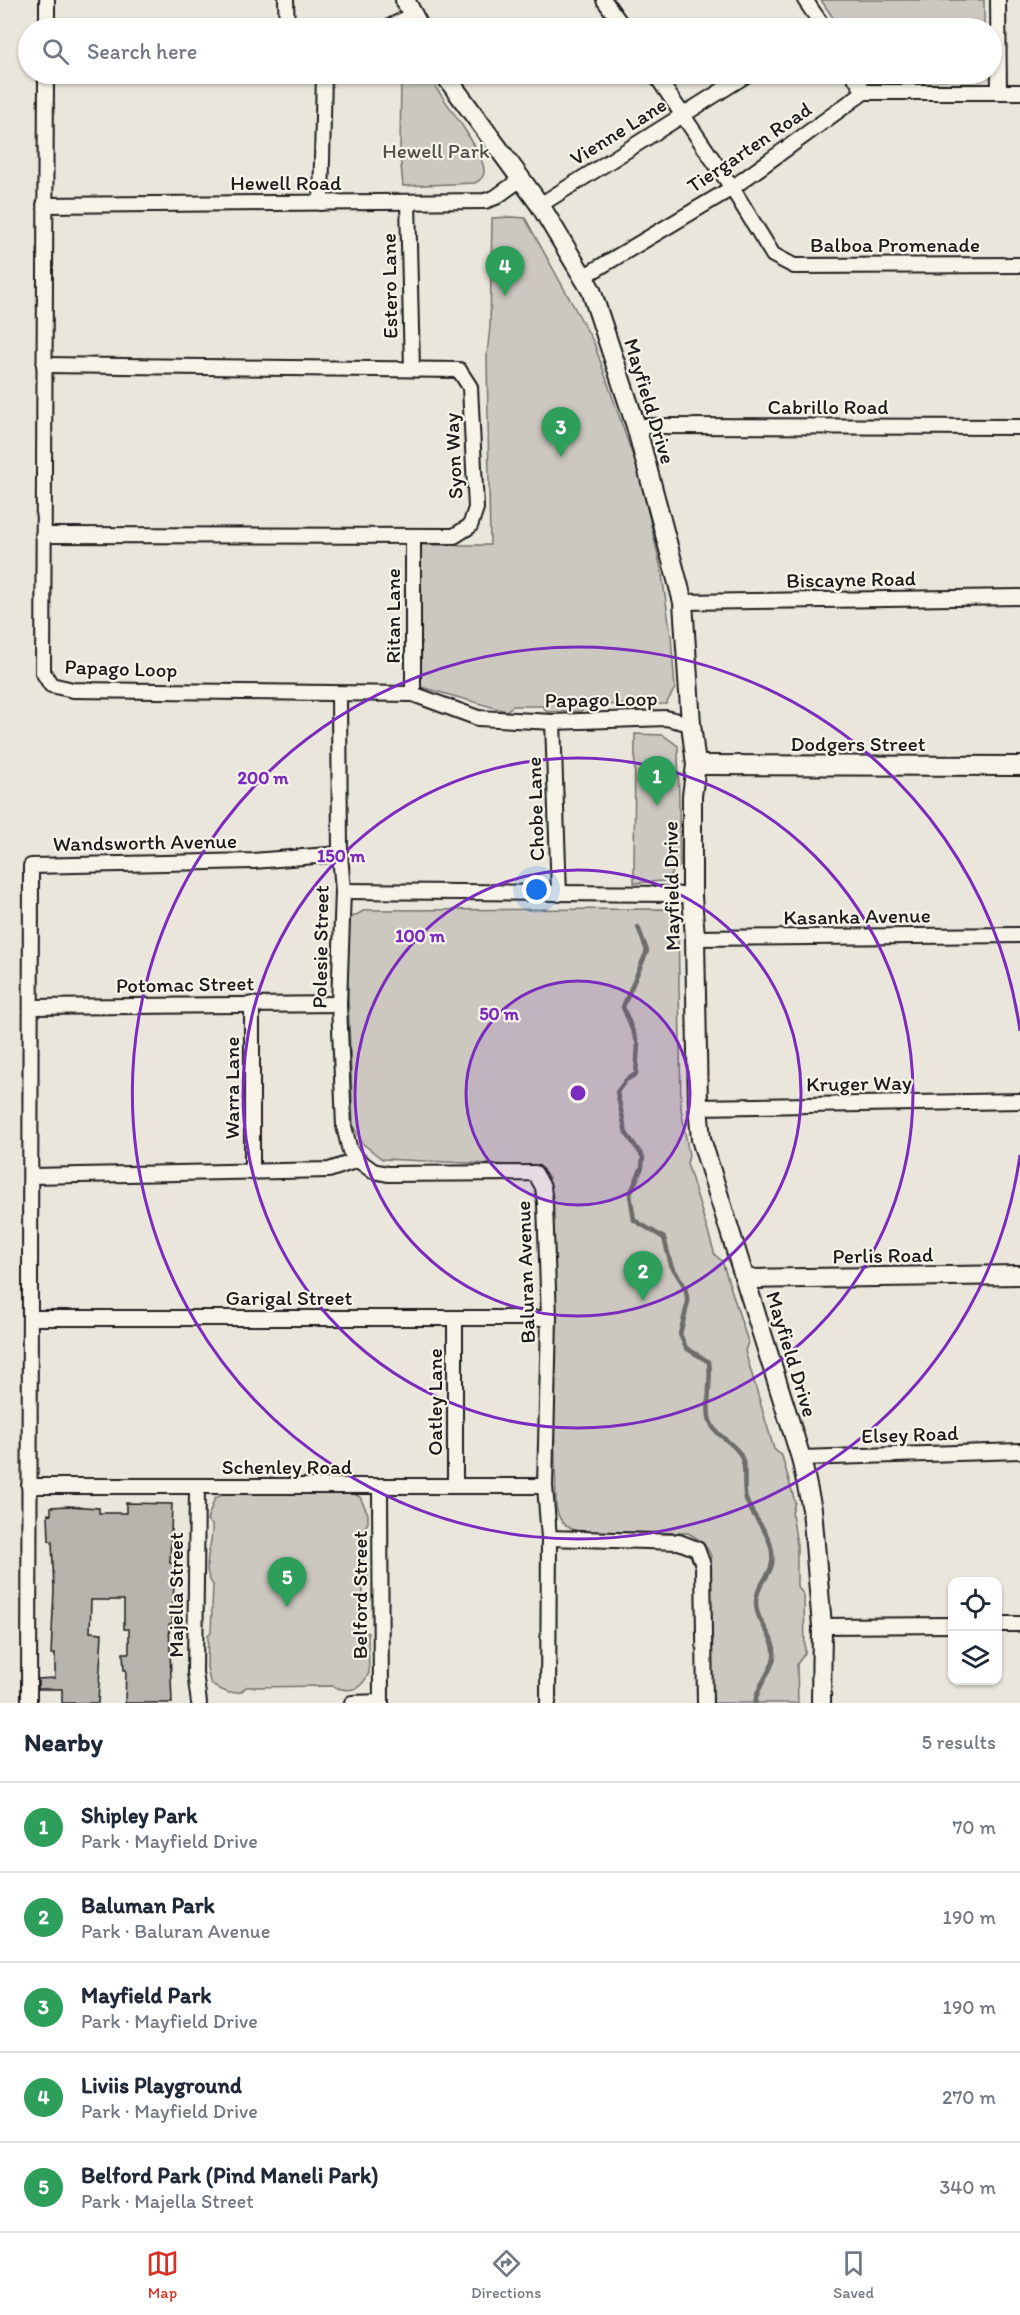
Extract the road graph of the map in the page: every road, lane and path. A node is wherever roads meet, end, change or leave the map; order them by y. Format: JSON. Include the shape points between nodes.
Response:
{"nodes":[{"id":1,"x":47,"y":0,"type":"edge"},
{"id":2,"x":286,"y":0,"type":"edge"},
{"id":3,"x":604,"y":0,"type":"edge"},
{"id":4,"x":805,"y":0,"type":"edge"},
{"id":5,"x":998,"y":0,"type":"edge"},
{"id":6,"x":47,"y":18,"type":"edge"},
{"id":7,"x":287,"y":18,"type":"edge"},
{"id":8,"x":617,"y":18,"type":"edge"},
{"id":9,"x":816,"y":18,"type":"edge"},
{"id":10,"x":998,"y":18,"type":"edge"},
{"id":11,"x":46,"y":84,"type":"edge"},
{"id":12,"x":324,"y":84,"type":"edge"},
{"id":13,"x":451,"y":84,"type":"edge"},
{"id":14,"x":662,"y":84,"type":"edge"},
{"id":15,"x":732,"y":84,"type":"edge"},
{"id":16,"x":859,"y":84,"type":"edge"},
{"id":17,"x":999,"y":84,"type":"edge"},
{"id":18,"x":864,"y":92,"type":"junction"},
{"id":19,"x":999,"y":92,"type":"junction"},
{"id":20,"x":1020,"y":92,"type":"edge"},
{"id":21,"x":683,"y":115,"type":"junction"},
{"id":22,"x":521,"y":178,"type":"junction"},
{"id":23,"x":732,"y":188,"type":"junction"},
{"id":24,"x":408,"y":202,"type":"junction"},
{"id":25,"x":321,"y":203,"type":"junction"},
{"id":26,"x":45,"y":205,"type":"junction"},
{"id":27,"x":540,"y":205,"type":"junction"},
{"id":28,"x":1020,"y":265,"type":"edge"},
{"id":29,"x":583,"y":277,"type":"junction"},
{"id":30,"x":44,"y":365,"type":"junction"},
{"id":31,"x":412,"y":369,"type":"junction"},
{"id":32,"x":636,"y":426,"type":"junction"},
{"id":33,"x":1020,"y":427,"type":"edge"},
{"id":34,"x":44,"y":535,"type":"junction"},
{"id":35,"x":413,"y":537,"type":"junction"},
{"id":36,"x":1020,"y":597,"type":"edge"},
{"id":37,"x":682,"y":602,"type":"junction"},
{"id":38,"x":339,"y":694,"type":"junction"},
{"id":39,"x":413,"y":694,"type":"junction"},
{"id":40,"x":553,"y":722,"type":"junction"},
{"id":41,"x":691,"y":724,"type":"junction"},
{"id":42,"x":696,"y":765,"type":"junction"},
{"id":43,"x":1020,"y":766,"type":"edge"},
{"id":44,"x":340,"y":854,"type":"junction"},
{"id":45,"x":343,"y":891,"type":"junction"},
{"id":46,"x":559,"y":894,"type":"junction"},
{"id":47,"x":692,"y":896,"type":"junction"},
{"id":48,"x":1020,"y":935,"type":"edge"},
{"id":49,"x":694,"y":938,"type":"junction"},
{"id":50,"x":252,"y":1004,"type":"junction"},
{"id":51,"x":339,"y":1004,"type":"junction"},
{"id":52,"x":31,"y":1007,"type":"junction"},
{"id":53,"x":1020,"y":1101,"type":"edge"},
{"id":54,"x":698,"y":1107,"type":"junction"},
{"id":55,"x":358,"y":1160,"type":"junction"},
{"id":56,"x":252,"y":1172,"type":"junction"},
{"id":57,"x":31,"y":1176,"type":"junction"},
{"id":58,"x":1020,"y":1275,"type":"edge"},
{"id":59,"x":746,"y":1279,"type":"junction"},
{"id":60,"x":30,"y":1318,"type":"junction"},
{"id":61,"x":455,"y":1318,"type":"junction"},
{"id":62,"x":549,"y":1318,"type":"junction"},
{"id":63,"x":1020,"y":1451,"type":"edge"},
{"id":64,"x":801,"y":1458,"type":"junction"},
{"id":65,"x":29,"y":1486,"type":"junction"},
{"id":66,"x":380,"y":1486,"type":"junction"},
{"id":67,"x":455,"y":1486,"type":"junction"},
{"id":68,"x":545,"y":1486,"type":"junction"},
{"id":69,"x":197,"y":1487,"type":"junction"},
{"id":70,"x":549,"y":1539,"type":"junction"},
{"id":71,"x":1002,"y":1624,"type":"edge"},
{"id":72,"x":1020,"y":1624,"type":"edge"},
{"id":73,"x":948,"y":1625,"type":"edge"},
{"id":74,"x":822,"y":1626,"type":"junction"},
{"id":75,"x":29,"y":1703,"type":"edge"},
{"id":76,"x":199,"y":1703,"type":"edge"},
{"id":77,"x":352,"y":1703,"type":"edge"},
{"id":78,"x":381,"y":1703,"type":"edge"},
{"id":79,"x":548,"y":1703,"type":"edge"},
{"id":80,"x":705,"y":1703,"type":"edge"},
{"id":81,"x":821,"y":1703,"type":"edge"}],
"edges":[{"from":1,"to":6,"type":"street"},
{"from":2,"to":7,"type":"street"},
{"from":3,"to":8,"type":"street"},
{"from":4,"to":9,"type":"street"},
{"from":5,"to":10,"type":"street"},
{"from":11,"to":26,"type":"street","name":"Papago Loop"},
{"from":12,"to":25,"type":"street"},
{"from":13,"to":22,"type":"street","name":"Mayfield Drive"},
{"from":14,"to":21,"type":"street","name":"Balboa Promenade"},
{"from":15,"to":21,"type":"street","name":"Vienne Lane"},
{"from":16,"to":18,"type":"street"},
{"from":17,"to":19,"type":"street"},
{"from":18,"to":19,"type":"street"},
{"from":18,"to":23,"type":"street","name":"Tiergarten Road"},
{"from":19,"to":20,"type":"street"},
{"from":21,"to":23,"type":"street","name":"Balboa Promenade"},
{"from":21,"to":27,"type":"street","name":"Vienne Lane"},
{"from":22,"to":24,"type":"street","name":"Hewell Road","via":[[485,201]]},
{"from":22,"to":27,"type":"street","name":"Mayfield Drive"},
{"from":23,"to":28,"type":"street","name":"Balboa Promenade","via":[[773,255],[794,266]]},
{"from":23,"to":29,"type":"street","name":"Tiergarten Road"},
{"from":24,"to":25,"type":"street","name":"Hewell Road"},
{"from":24,"to":31,"type":"street","name":"Estero Lane"},
{"from":25,"to":26,"type":"street","name":"Hewell Road"},
{"from":26,"to":30,"type":"street","name":"Papago Loop"},
{"from":27,"to":29,"type":"street","name":"Mayfield Drive"},
{"from":29,"to":32,"type":"street","name":"Mayfield Drive","via":[[591,290]]},
{"from":30,"to":31,"type":"street","name":"Syon Way"},
{"from":30,"to":34,"type":"street","name":"Papago Loop"},
{"from":31,"to":35,"type":"street","name":"Syon Way","via":[[459,370],[470,387],[476,508],[470,526],[454,536]]},
{"from":32,"to":33,"type":"street","name":"Cabrillo Road"},
{"from":32,"to":37,"type":"street","name":"Mayfield Drive"},
{"from":34,"to":35,"type":"street","name":"Syon Way"},
{"from":34,"to":38,"type":"street","name":"Papago Loop","via":[[43,672],[51,685],[73,690]]},
{"from":35,"to":39,"type":"street","name":"Ritan Lane"},
{"from":36,"to":37,"type":"street","name":"Biscayne Road"},
{"from":37,"to":41,"type":"street","name":"Mayfield Drive"},
{"from":38,"to":39,"type":"street","name":"Papago Loop"},
{"from":38,"to":44,"type":"street","name":"Polesie Street"},
{"from":39,"to":40,"type":"street","name":"Papago Loop","via":[[478,718]]},
{"from":40,"to":41,"type":"street","name":"Papago Loop","via":[[666,718]]},
{"from":40,"to":46,"type":"street","name":"Chobe Lane"},
{"from":41,"to":42,"type":"street","name":"Mayfield Drive"},
{"from":42,"to":43,"type":"street","name":"Dodgers Street"},
{"from":42,"to":47,"type":"street","name":"Mayfield Drive","via":[[692,796]]},
{"from":44,"to":45,"type":"street","name":"Polesie Street"},
{"from":44,"to":52,"type":"street","name":"Wandsworth Avenue","via":[[253,861],[31,866]]},
{"from":45,"to":46,"type":"street"},
{"from":45,"to":51,"type":"street","name":"Polesie Street"},
{"from":46,"to":47,"type":"street"},
{"from":47,"to":49,"type":"street","name":"Mayfield Drive"},
{"from":48,"to":49,"type":"street","name":"Kasanka Avenue"},
{"from":49,"to":54,"type":"street","name":"Mayfield Drive"},
{"from":50,"to":51,"type":"street","name":"Potomac Street"},
{"from":50,"to":52,"type":"street","name":"Potomac Street"},
{"from":50,"to":56,"type":"street","name":"Warra Lane"},
{"from":51,"to":55,"type":"street","name":"Polesie Street","via":[[344,1126],[350,1151]]},
{"from":52,"to":57,"type":"street","name":"Wandsworth Avenue"},
{"from":53,"to":54,"type":"street","name":"Kruger Way"},
{"from":54,"to":59,"type":"street","name":"Mayfield Drive","via":[[701,1139]]},
{"from":55,"to":56,"type":"street","via":[[330,1170]]},
{"from":55,"to":62,"type":"street","name":"Baluran Avenue","via":[[373,1171],[388,1174],[535,1173],[543,1187],[545,1203]]},
{"from":56,"to":57,"type":"street"},
{"from":57,"to":60,"type":"street","name":"Wandsworth Avenue"},
{"from":58,"to":59,"type":"street","name":"Perlis Road"},
{"from":59,"to":64,"type":"street","name":"Mayfield Drive"},
{"from":60,"to":61,"type":"street","name":"Garigal Street"},
{"from":60,"to":65,"type":"street","name":"Wandsworth Avenue"},
{"from":61,"to":62,"type":"street","name":"Garigal Street"},
{"from":61,"to":67,"type":"street","name":"Oatley Lane"},
{"from":62,"to":68,"type":"street","name":"Baluran Avenue"},
{"from":63,"to":64,"type":"street","name":"Elsey Road"},
{"from":64,"to":74,"type":"street","name":"Mayfield Drive","via":[[812,1509]]},
{"from":65,"to":69,"type":"street","name":"Schenley Road"},
{"from":65,"to":75,"type":"street","name":"Wandsworth Avenue"},
{"from":66,"to":67,"type":"street","name":"Schenley Road"},
{"from":66,"to":69,"type":"street","name":"Schenley Road"},
{"from":66,"to":78,"type":"street","name":"Belford Street"},
{"from":67,"to":68,"type":"street","name":"Schenley Road"},
{"from":68,"to":70,"type":"street","name":"Baluran Avenue"},
{"from":69,"to":76,"type":"street","name":"Majella Street","via":[[195,1672]]},
{"from":70,"to":79,"type":"street","name":"Baluran Avenue"},
{"from":70,"to":80,"type":"street","via":[[679,1542],[697,1549],[703,1565]]},
{"from":71,"to":72,"type":"street"},
{"from":73,"to":74,"type":"street"},
{"from":74,"to":81,"type":"street","name":"Mayfield Drive"},
{"from":77,"to":78,"type":"street"}]}
